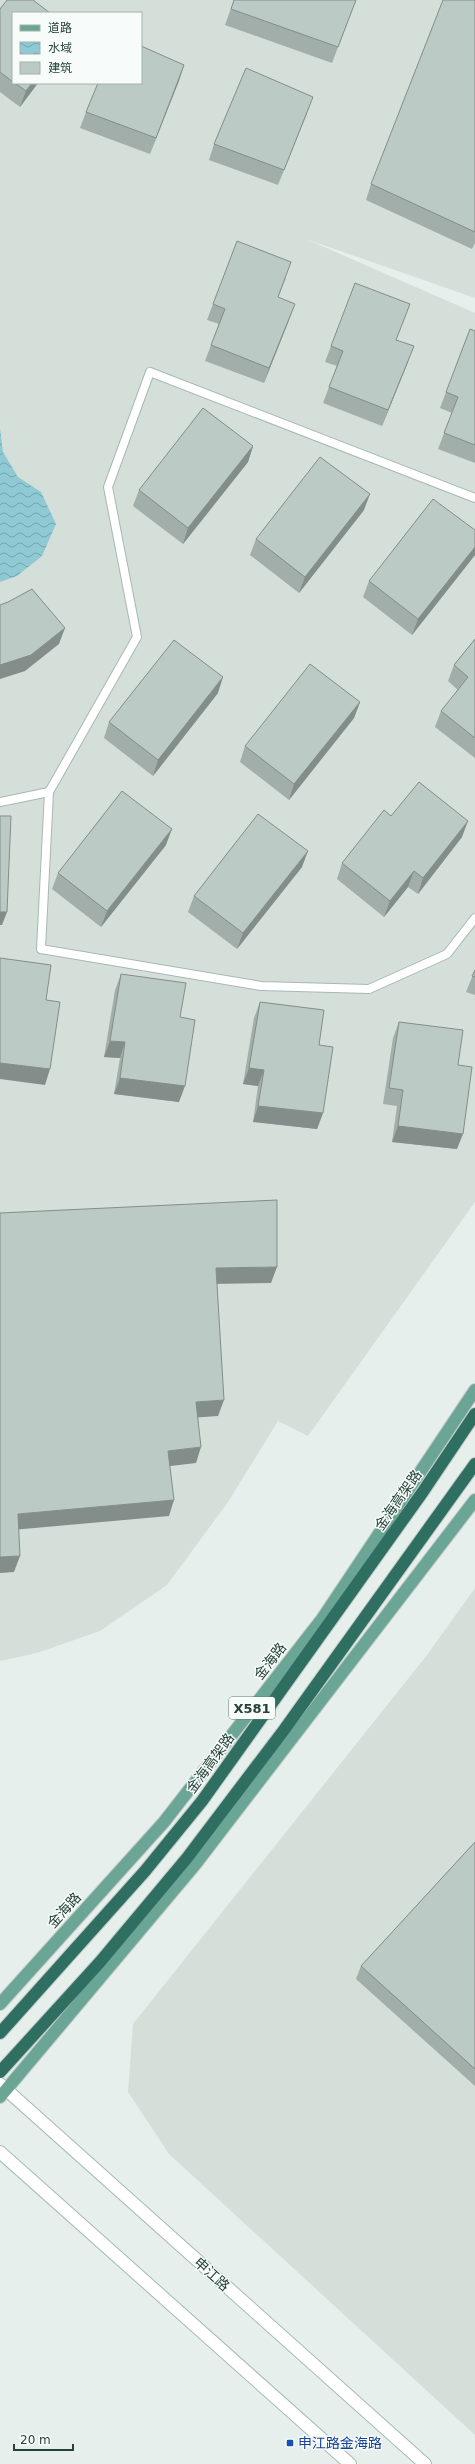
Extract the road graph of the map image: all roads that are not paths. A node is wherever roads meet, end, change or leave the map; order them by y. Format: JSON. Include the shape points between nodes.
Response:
{"nodes":[{"id":1,"x":475,"y":498,"type":"edge"},
{"id":2,"x":49,"y":792,"type":"junction"},
{"id":3,"x":0,"y":802,"type":"edge"},
{"id":4,"x":475,"y":918,"type":"edge"},
{"id":5,"x":475,"y":1390,"type":"edge"},
{"id":6,"x":475,"y":1414,"type":"edge"},
{"id":7,"x":475,"y":1464,"type":"edge"},
{"id":8,"x":475,"y":1500,"type":"edge"},
{"id":9,"x":0,"y":2004,"type":"edge"},
{"id":10,"x":0,"y":2033,"type":"edge"},
{"id":11,"x":0,"y":2072,"type":"edge"},
{"id":12,"x":2,"y":2091,"type":"edge"},
{"id":13,"x":0,"y":2152,"type":"edge"},
{"id":14,"x":350,"y":2464,"type":"edge"},
{"id":15,"x":425,"y":2464,"type":"edge"}],
"edges":[{"from":1,"to":2,"type":"lane","via":[[150,372],[108,487],[137,637]]},
{"from":2,"to":3,"type":"lane"},
{"from":2,"to":4,"type":"lane","via":[[41,949],[261,986],[369,989],[447,954]]},
{"from":5,"to":9,"type":"main road","name":"金海路","number":"X581","via":[[444,1440],[312,1631],[164,1822]]},
{"from":6,"to":10,"type":"highway","name":"金海高架路","via":[[422,1493],[202,1800],[145,1871]]},
{"from":7,"to":11,"type":"highway","via":[[284,1730],[187,1858],[100,1962]]},
{"from":8,"to":12,"type":"main road","via":[[194,1866]]},
{"from":12,"to":15,"type":"main road","name":"申江路"},
{"from":13,"to":14,"type":"main road"}]}
